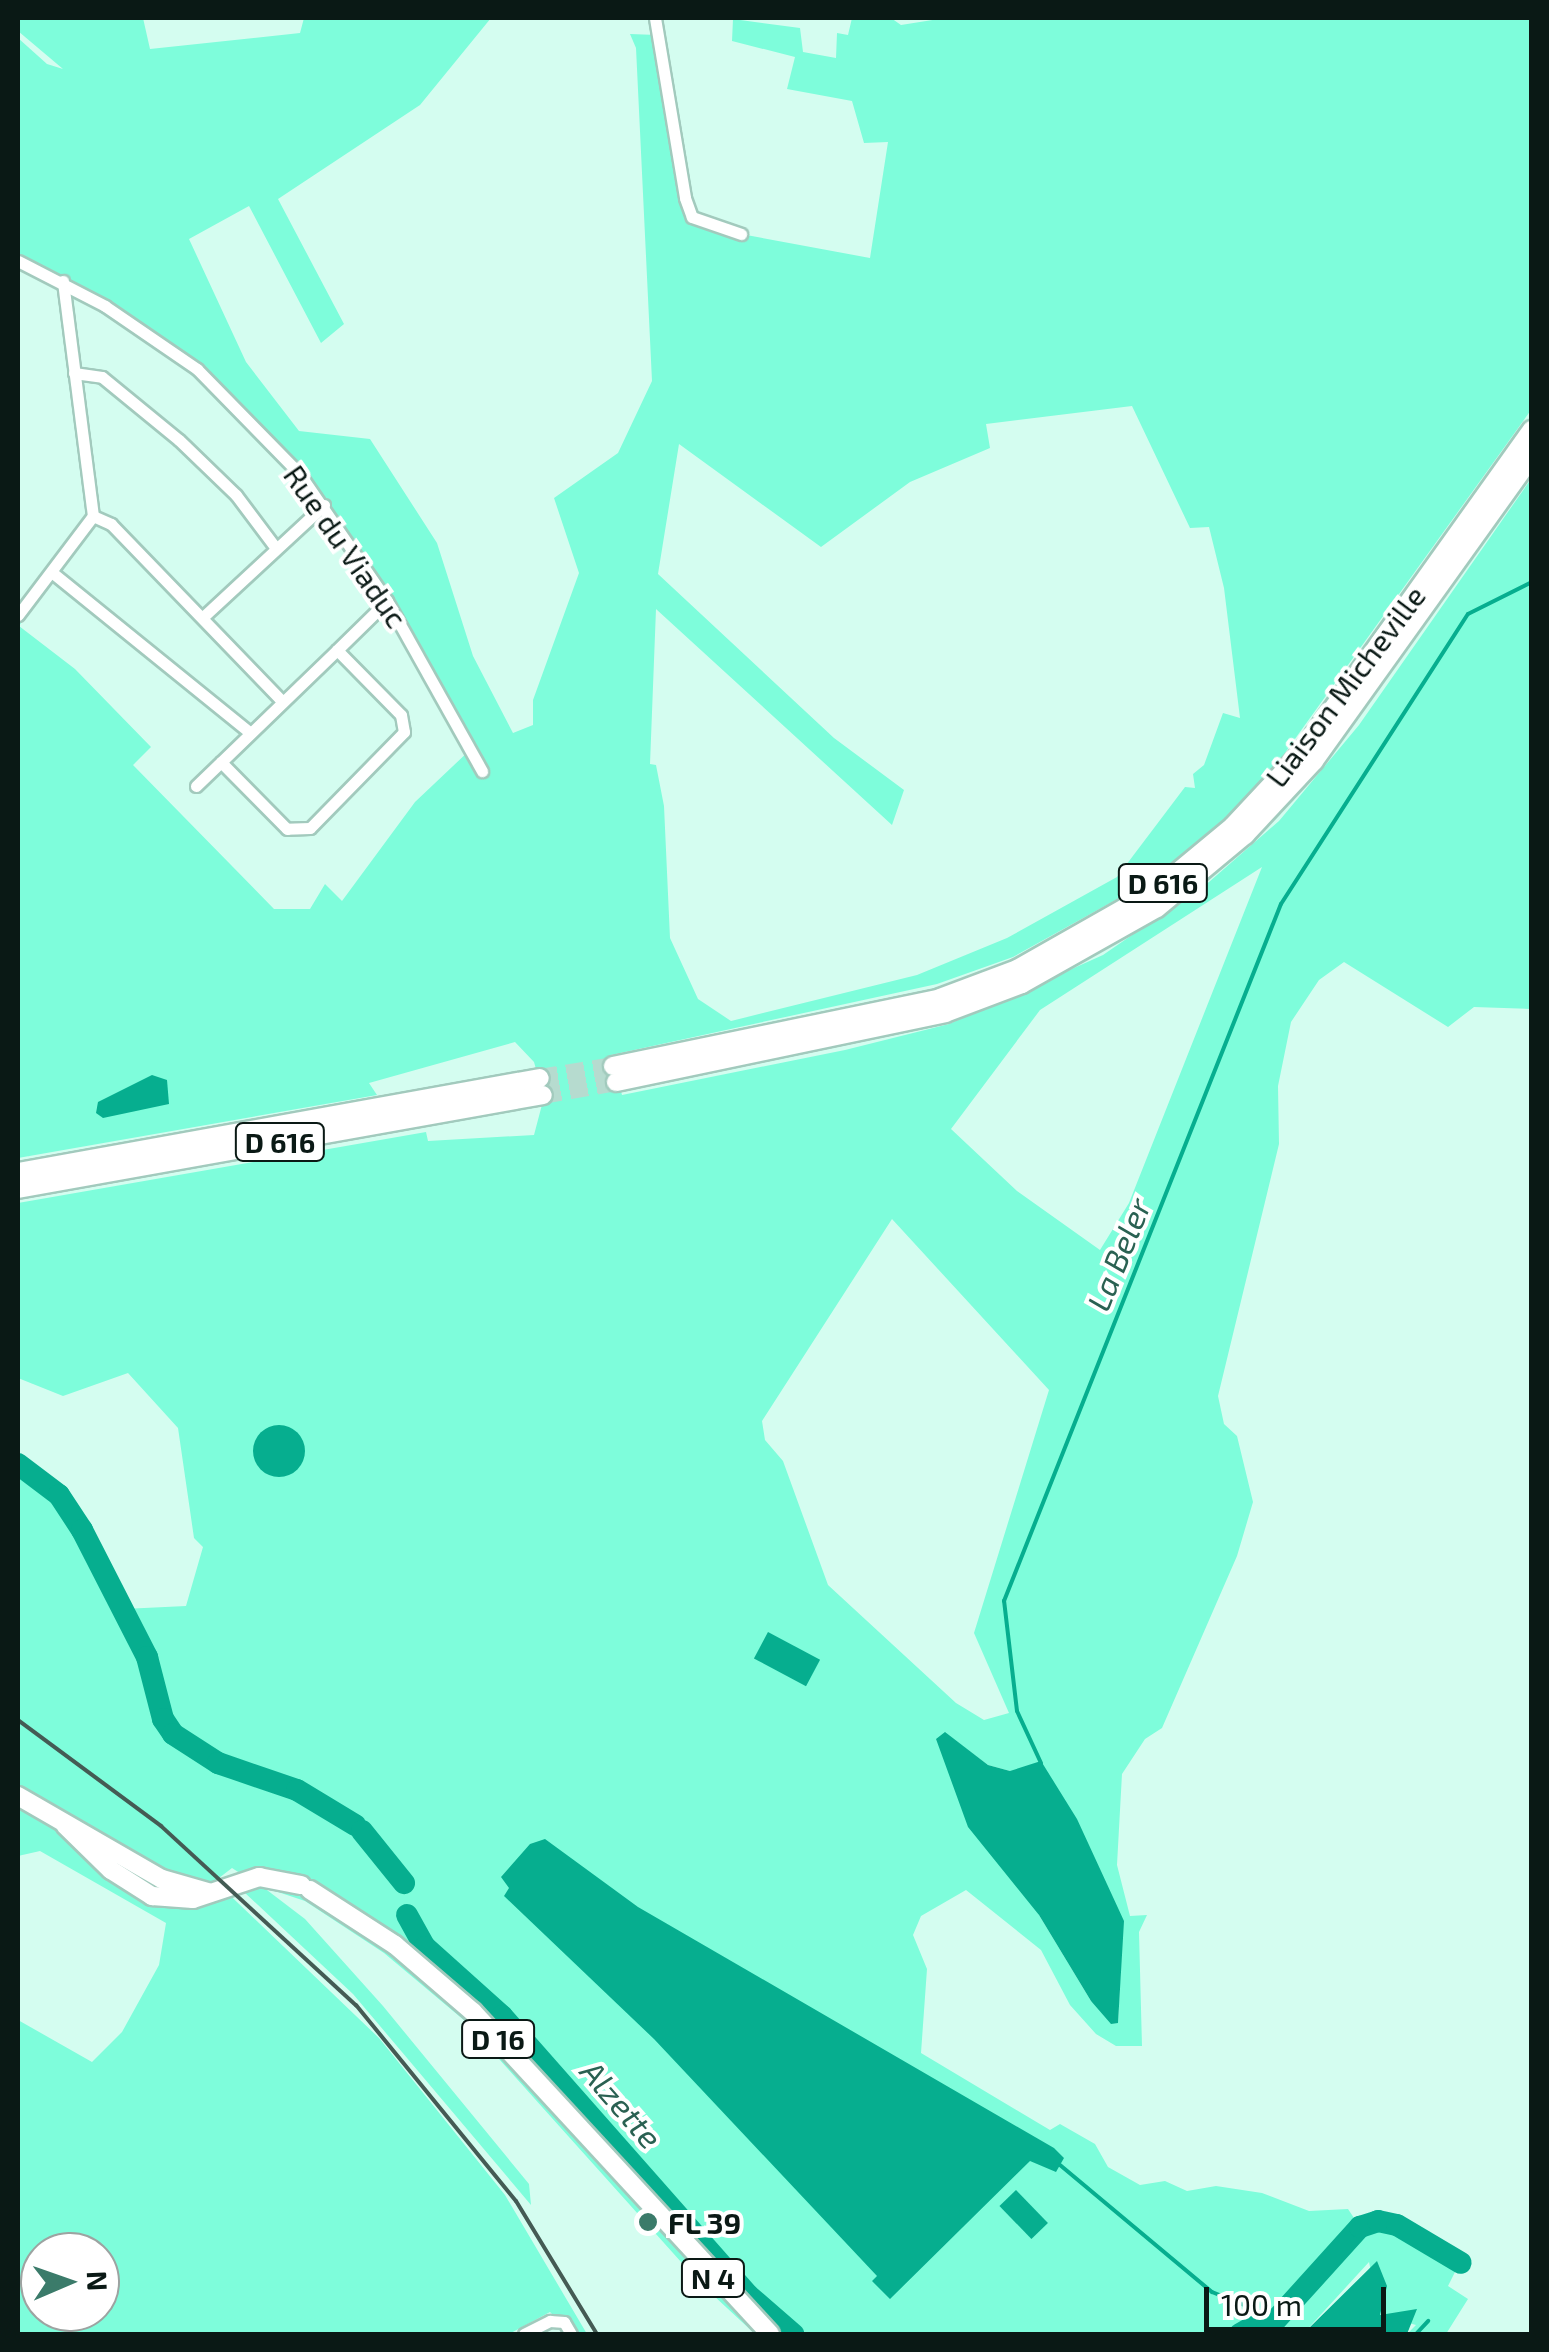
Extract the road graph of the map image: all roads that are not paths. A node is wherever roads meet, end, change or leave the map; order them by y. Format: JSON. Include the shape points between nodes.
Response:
{"nodes":[{"id":1,"x":655,"y":18,"type":"edge"},
{"id":2,"x":741,"y":234,"type":"dead end"},
{"id":3,"x":18,"y":261,"type":"edge"},
{"id":4,"x":64,"y":281,"type":"junction"},
{"id":5,"x":74,"y":373,"type":"junction"},
{"id":6,"x":1532,"y":430,"type":"edge"},
{"id":7,"x":1532,"y":456,"type":"edge"},
{"id":8,"x":324,"y":505,"type":"junction"},
{"id":9,"x":93,"y":516,"type":"junction"},
{"id":10,"x":275,"y":547,"type":"junction"},
{"id":11,"x":54,"y":574,"type":"junction"},
{"id":12,"x":388,"y":601,"type":"junction"},
{"id":13,"x":18,"y":615,"type":"edge"},
{"id":14,"x":203,"y":617,"type":"junction"},
{"id":15,"x":338,"y":650,"type":"junction"},
{"id":16,"x":282,"y":701,"type":"junction"},
{"id":17,"x":250,"y":733,"type":"junction"},
{"id":18,"x":220,"y":762,"type":"junction"},
{"id":19,"x":482,"y":771,"type":"dead end"},
{"id":20,"x":196,"y":786,"type":"dead end"},
{"id":21,"x":18,"y":1172,"type":"edge"},
{"id":22,"x":18,"y":1189,"type":"edge"},
{"id":23,"x":18,"y":1796,"type":"edge"},
{"id":24,"x":659,"y":2218,"type":"joint"},
{"id":25,"x":524,"y":2334,"type":"edge"},
{"id":26,"x":570,"y":2334,"type":"edge"},
{"id":27,"x":770,"y":2334,"type":"edge"}],
"edges":[{"from":1,"to":2,"type":"street","via":[[692,217]]},
{"from":3,"to":4,"type":"street","name":"Rue du Viaduc"},
{"from":4,"to":5,"type":"street"},
{"from":4,"to":8,"type":"street","name":"Rue du Viaduc","via":[[197,369]]},
{"from":5,"to":9,"type":"street"},
{"from":5,"to":10,"type":"street","via":[[102,377],[179,440],[236,496]]},
{"from":6,"to":7,"type":"main road","name":"Liaison Micheville","number":"D 616","via":[[1302,752],[1233,826],[1156,890],[1032,962],[940,998],[614,1074],[945,1013],[1022,984],[1157,908],[1244,835],[1314,760]]},
{"from":8,"to":10,"type":"street"},
{"from":8,"to":12,"type":"street","name":"Rue du Viaduc"},
{"from":9,"to":11,"type":"street"},
{"from":9,"to":14,"type":"street","via":[[111,524]]},
{"from":10,"to":14,"type":"street"},
{"from":11,"to":13,"type":"street"},
{"from":11,"to":17,"type":"street"},
{"from":12,"to":15,"type":"street"},
{"from":12,"to":19,"type":"street","name":"Rue du Viaduc"},
{"from":14,"to":16,"type":"street"},
{"from":15,"to":16,"type":"street"},
{"from":15,"to":18,"type":"street","via":[[402,715],[404,732],[310,828],[287,829]]},
{"from":16,"to":17,"type":"street"},
{"from":17,"to":18,"type":"street"},
{"from":18,"to":20,"type":"street"},
{"from":21,"to":22,"type":"main road","number":"D 616","via":[[542,1086]]},
{"from":23,"to":24,"type":"main road","number":"D 16","via":[[66,1825],[135,1889],[176,1901],[259,1877],[306,1887],[395,1945],[473,2012]]},
{"from":24,"to":27,"type":"main road","number":"N 4"},
{"from":25,"to":26,"type":"street","via":[[550,2321],[564,2322]]}]}
